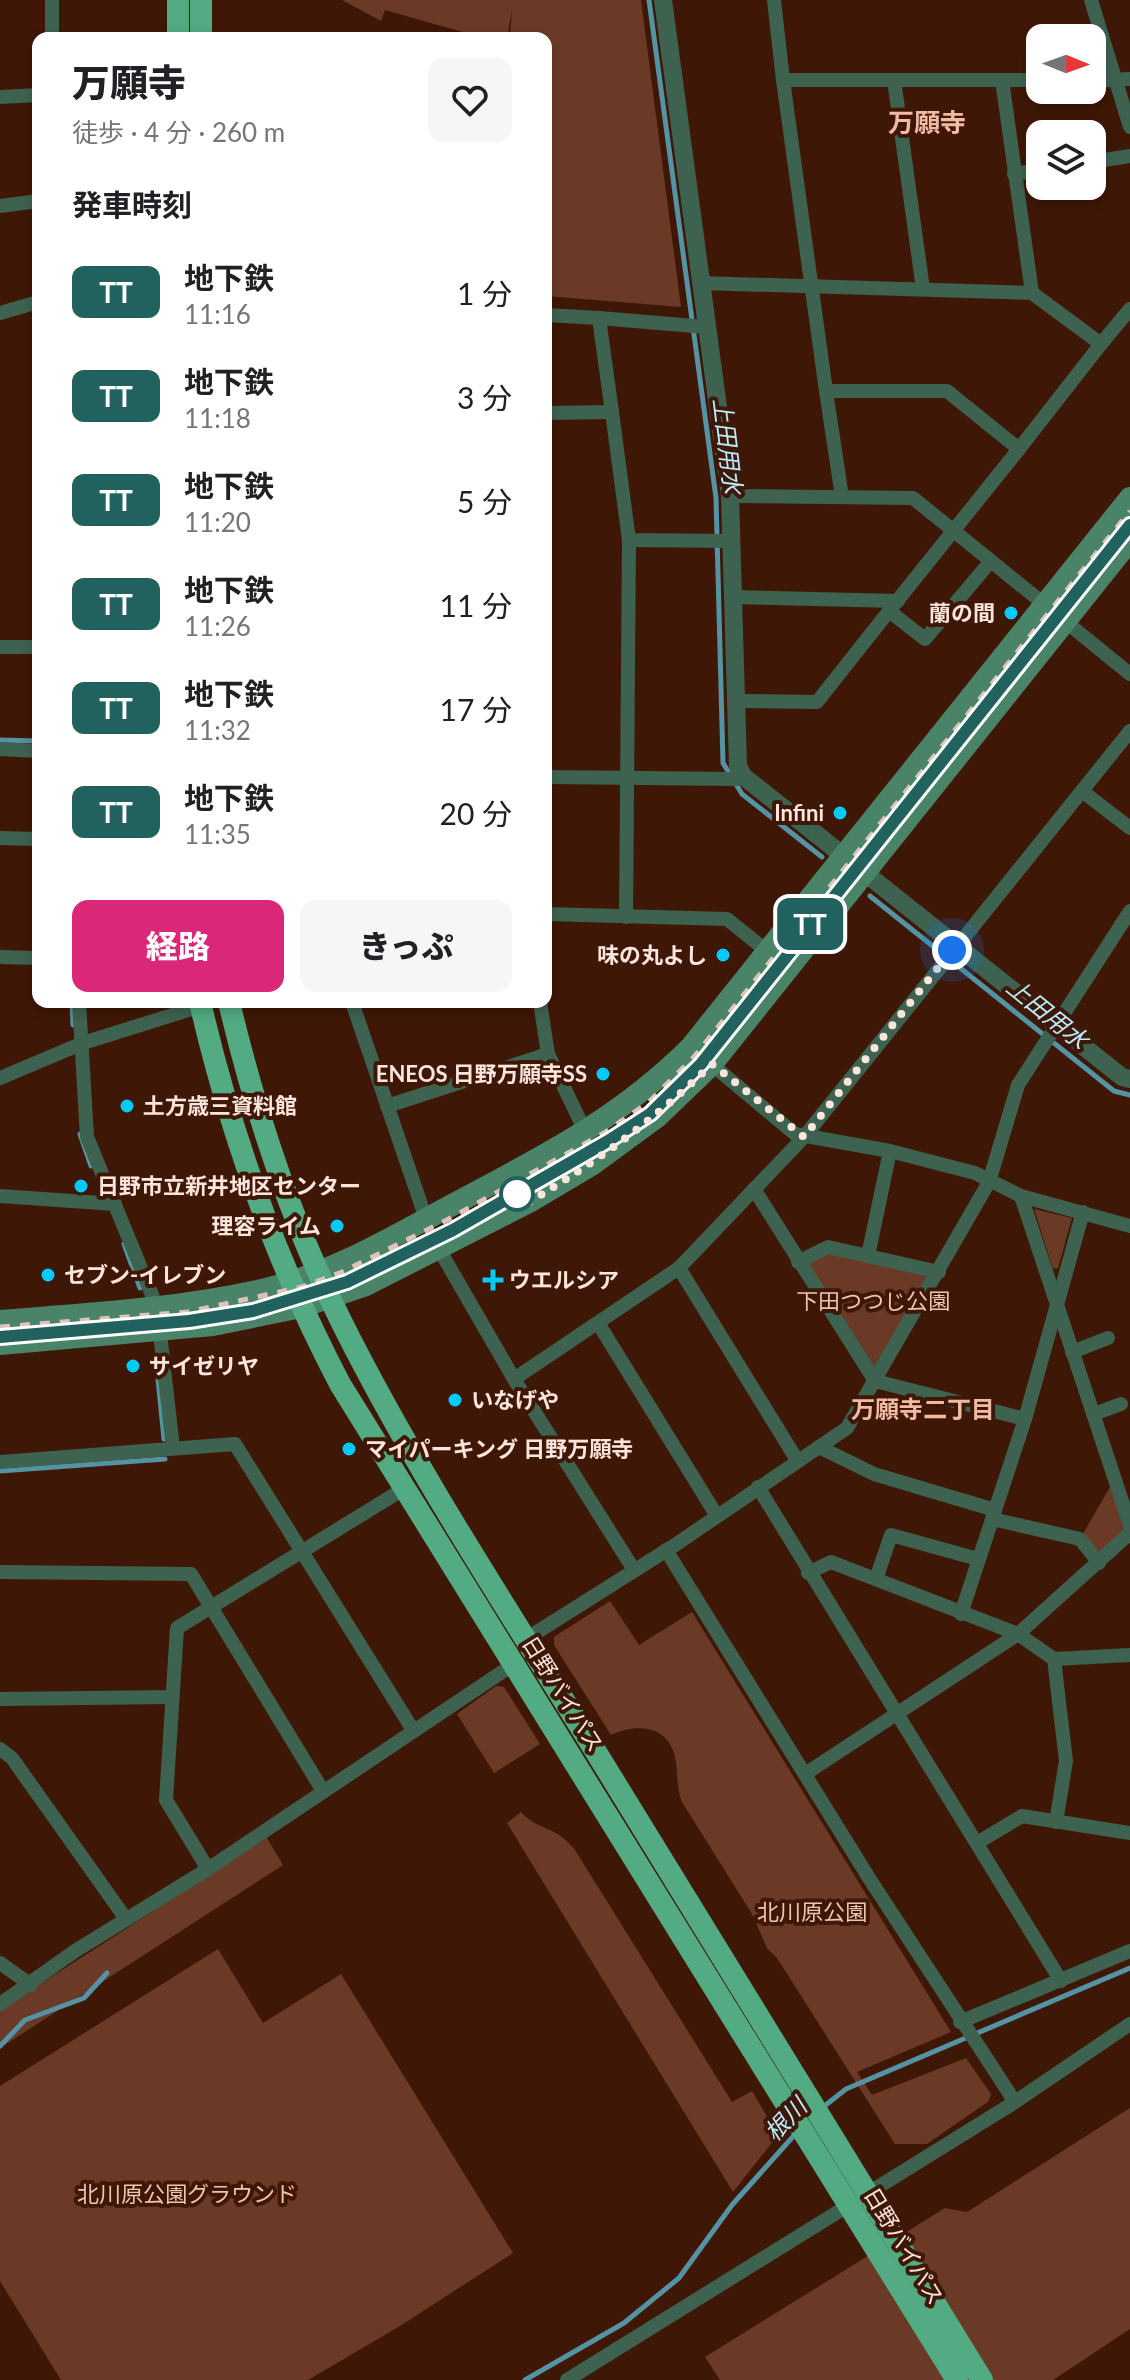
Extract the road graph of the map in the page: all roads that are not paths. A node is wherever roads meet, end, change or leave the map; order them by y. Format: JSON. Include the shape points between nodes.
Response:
{"nodes":[{"id":1,"x":52,"y":0,"type":"edge"},
{"id":2,"x":178,"y":0,"type":"edge"},
{"id":3,"x":201,"y":0,"type":"edge"},
{"id":4,"x":663,"y":0,"type":"edge"},
{"id":5,"x":774,"y":0,"type":"edge"},
{"id":6,"x":1091,"y":0,"type":"edge"},
{"id":7,"x":52,"y":32,"type":"edge"},
{"id":8,"x":178,"y":32,"type":"edge"},
{"id":9,"x":201,"y":32,"type":"edge"},
{"id":10,"x":1130,"y":79,"type":"edge"},
{"id":11,"x":783,"y":80,"type":"junction"},
{"id":12,"x":894,"y":80,"type":"junction"},
{"id":13,"x":1002,"y":80,"type":"junction"},
{"id":14,"x":1026,"y":80,"type":"edge"},
{"id":15,"x":1106,"y":81,"type":"edge"},
{"id":16,"x":1114,"y":81,"type":"junction"},
{"id":17,"x":32,"y":95,"type":"edge"},
{"id":18,"x":0,"y":97,"type":"edge"},
{"id":19,"x":1130,"y":127,"type":"edge"},
{"id":20,"x":1130,"y":156,"type":"edge"},
{"id":21,"x":1106,"y":160,"type":"edge"},
{"id":22,"x":1026,"y":172,"type":"edge"},
{"id":23,"x":1014,"y":174,"type":"junction"},
{"id":24,"x":32,"y":202,"type":"edge"},
{"id":25,"x":0,"y":206,"type":"edge"},
{"id":26,"x":700,"y":283,"type":"junction"},
{"id":27,"x":811,"y":285,"type":"junction"},
{"id":28,"x":923,"y":289,"type":"junction"},
{"id":29,"x":1032,"y":293,"type":"junction"},
{"id":30,"x":32,"y":304,"type":"edge"},
{"id":31,"x":1130,"y":309,"type":"edge"},
{"id":32,"x":0,"y":313,"type":"edge"},
{"id":33,"x":552,"y":315,"type":"edge"},
{"id":34,"x":599,"y":318,"type":"junction"},
{"id":35,"x":698,"y":326,"type":"junction"},
{"id":36,"x":1101,"y":344,"type":"junction"},
{"id":37,"x":826,"y":391,"type":"junction"},
{"id":38,"x":612,"y":412,"type":"junction"},
{"id":39,"x":552,"y":413,"type":"edge"},
{"id":40,"x":1019,"y":449,"type":"junction"},
{"id":41,"x":730,"y":496,"type":"junction"},
{"id":42,"x":842,"y":497,"type":"junction"},
{"id":43,"x":1130,"y":498,"type":"edge"},
{"id":44,"x":953,"y":533,"type":"junction"},
{"id":45,"x":629,"y":540,"type":"junction"},
{"id":46,"x":1130,"y":540,"type":"edge"},
{"id":47,"x":722,"y":541,"type":"junction"},
{"id":48,"x":991,"y":561,"type":"junction"},
{"id":49,"x":732,"y":597,"type":"junction"},
{"id":50,"x":1045,"y":605,"type":"junction"},
{"id":51,"x":894,"y":606,"type":"junction"},
{"id":52,"x":1065,"y":622,"type":"junction"},
{"id":53,"x":0,"y":647,"type":"edge"},
{"id":54,"x":32,"y":647,"type":"edge"},
{"id":55,"x":1130,"y":674,"type":"edge"},
{"id":56,"x":735,"y":701,"type":"junction"},
{"id":57,"x":1130,"y":731,"type":"edge"},
{"id":58,"x":0,"y":749,"type":"edge"},
{"id":59,"x":32,"y":751,"type":"edge"},
{"id":60,"x":552,"y":777,"type":"edge"},
{"id":61,"x":629,"y":777,"type":"junction"},
{"id":62,"x":740,"y":778,"type":"junction"},
{"id":63,"x":1082,"y":791,"type":"junction"},
{"id":64,"x":1130,"y":828,"type":"edge"},
{"id":65,"x":0,"y":838,"type":"edge"},
{"id":66,"x":32,"y":839,"type":"edge"},
{"id":67,"x":844,"y":855,"type":"junction"},
{"id":68,"x":864,"y":872,"type":"junction"},
{"id":69,"x":1130,"y":911,"type":"edge"},
{"id":70,"x":552,"y":914,"type":"edge"},
{"id":71,"x":626,"y":917,"type":"junction"},
{"id":72,"x":768,"y":952,"type":"junction"},
{"id":73,"x":950,"y":952,"type":"junction"},
{"id":74,"x":0,"y":957,"type":"edge"},
{"id":75,"x":32,"y":958,"type":"edge"},
{"id":76,"x":80,"y":1008,"type":"edge"},
{"id":77,"x":189,"y":1008,"type":"edge"},
{"id":78,"x":202,"y":1008,"type":"edge"},
{"id":79,"x":231,"y":1008,"type":"edge"},
{"id":80,"x":354,"y":1008,"type":"edge"},
{"id":81,"x":541,"y":1008,"type":"edge"},
{"id":82,"x":1052,"y":1034,"type":"junction"},
{"id":83,"x":83,"y":1043,"type":"junction"},
{"id":84,"x":691,"y":1047,"type":"junction"},
{"id":85,"x":548,"y":1054,"type":"junction"},
{"id":86,"x":712,"y":1064,"type":"junction"},
{"id":87,"x":0,"y":1078,"type":"edge"},
{"id":88,"x":1130,"y":1079,"type":"edge"},
{"id":89,"x":387,"y":1106,"type":"junction"},
{"id":90,"x":585,"y":1131,"type":"junction"},
{"id":91,"x":804,"y":1137,"type":"junction"},
{"id":92,"x":890,"y":1151,"type":"junction"},
{"id":93,"x":989,"y":1182,"type":"junction"},
{"id":94,"x":754,"y":1189,"type":"junction"},
{"id":95,"x":0,"y":1196,"type":"edge"},
{"id":96,"x":1021,"y":1196,"type":"junction"},
{"id":97,"x":115,"y":1204,"type":"junction"},
{"id":98,"x":1083,"y":1212,"type":"junction"},
{"id":99,"x":426,"y":1219,"type":"junction"},
{"id":100,"x":1130,"y":1226,"type":"edge"},
{"id":101,"x":439,"y":1249,"type":"junction"},
{"id":102,"x":868,"y":1256,"type":"junction"},
{"id":103,"x":798,"y":1262,"type":"junction"},
{"id":104,"x":679,"y":1268,"type":"junction"},
{"id":105,"x":939,"y":1272,"type":"junction"},
{"id":106,"x":319,"y":1273,"type":"junction"},
{"id":107,"x":290,"y":1282,"type":"junction"},
{"id":108,"x":331,"y":1298,"type":"junction"},
{"id":109,"x":157,"y":1307,"type":"junction"},
{"id":110,"x":301,"y":1307,"type":"junction"},
{"id":111,"x":1057,"y":1308,"type":"junction"},
{"id":112,"x":0,"y":1321,"type":"edge"},
{"id":113,"x":598,"y":1323,"type":"junction"},
{"id":114,"x":161,"y":1331,"type":"junction"},
{"id":115,"x":1108,"y":1338,"type":"dead end"},
{"id":116,"x":0,"y":1344,"type":"edge"},
{"id":117,"x":1072,"y":1352,"type":"junction"},
{"id":118,"x":514,"y":1379,"type":"junction"},
{"id":119,"x":875,"y":1381,"type":"junction"},
{"id":120,"x":1121,"y":1404,"type":"dead end"},
{"id":121,"x":1094,"y":1414,"type":"junction"},
{"id":122,"x":1025,"y":1419,"type":"junction"},
{"id":123,"x":819,"y":1447,"type":"junction"},
{"id":124,"x":173,"y":1448,"type":"junction"},
{"id":125,"x":797,"y":1460,"type":"junction"},
{"id":126,"x":0,"y":1462,"type":"edge"},
{"id":127,"x":758,"y":1487,"type":"junction"},
{"id":128,"x":402,"y":1490,"type":"junction"},
{"id":129,"x":994,"y":1514,"type":"junction"},
{"id":130,"x":717,"y":1516,"type":"junction"},
{"id":131,"x":1130,"y":1525,"type":"edge"},
{"id":132,"x":1130,"y":1533,"type":"edge"},
{"id":133,"x":666,"y":1550,"type":"junction"},
{"id":134,"x":304,"y":1553,"type":"junction"},
{"id":135,"x":978,"y":1559,"type":"junction"},
{"id":136,"x":1099,"y":1563,"type":"junction"},
{"id":137,"x":634,"y":1570,"type":"junction"},
{"id":138,"x":0,"y":1572,"type":"edge"},
{"id":139,"x":808,"y":1573,"type":"junction"},
{"id":140,"x":876,"y":1579,"type":"junction"},
{"id":141,"x":211,"y":1608,"type":"junction"},
{"id":142,"x":961,"y":1614,"type":"junction"},
{"id":143,"x":1018,"y":1634,"type":"junction"},
{"id":144,"x":526,"y":1639,"type":"junction"},
{"id":145,"x":1130,"y":1655,"type":"edge"},
{"id":146,"x":1054,"y":1659,"type":"junction"},
{"id":147,"x":514,"y":1664,"type":"junction"},
{"id":148,"x":172,"y":1697,"type":"junction"},
{"id":149,"x":0,"y":1699,"type":"edge"},
{"id":150,"x":898,"y":1714,"type":"junction"},
{"id":151,"x":413,"y":1730,"type":"junction"},
{"id":152,"x":0,"y":1749,"type":"edge"},
{"id":153,"x":805,"y":1774,"type":"junction"},
{"id":154,"x":323,"y":1791,"type":"junction"},
{"id":155,"x":1056,"y":1822,"type":"junction"},
{"id":156,"x":1130,"y":1833,"type":"edge"},
{"id":157,"x":977,"y":1843,"type":"junction"},
{"id":158,"x":208,"y":1869,"type":"junction"},
{"id":159,"x":126,"y":1919,"type":"junction"},
{"id":160,"x":688,"y":1922,"type":"junction"},
{"id":161,"x":1130,"y":1951,"type":"edge"},
{"id":162,"x":0,"y":1963,"type":"edge"},
{"id":163,"x":1061,"y":1981,"type":"junction"},
{"id":164,"x":31,"y":1985,"type":"junction"},
{"id":165,"x":0,"y":2004,"type":"edge"},
{"id":166,"x":1130,"y":2024,"type":"edge"},
{"id":167,"x":963,"y":2025,"type":"junction"},
{"id":168,"x":1015,"y":2102,"type":"junction"},
{"id":169,"x":567,"y":2380,"type":"edge"},
{"id":170,"x":957,"y":2380,"type":"edge"},
{"id":171,"x":982,"y":2380,"type":"edge"}],
"edges":[{"from":1,"to":7,"type":"street"},
{"from":2,"to":8,"type":"highway"},
{"from":3,"to":9,"type":"highway"},
{"from":4,"to":26,"type":"street"},
{"from":5,"to":11,"type":"street"},
{"from":6,"to":16,"type":"street"},
{"from":10,"to":16,"type":"street"},
{"from":11,"to":12,"type":"street"},
{"from":11,"to":27,"type":"street"},
{"from":12,"to":13,"type":"street"},
{"from":12,"to":28,"type":"street"},
{"from":13,"to":14,"type":"street"},
{"from":13,"to":23,"type":"street"},
{"from":15,"to":16,"type":"street"},
{"from":16,"to":19,"type":"street"},
{"from":17,"to":18,"type":"street"},
{"from":20,"to":21,"type":"street"},
{"from":22,"to":23,"type":"street"},
{"from":23,"to":29,"type":"street"},
{"from":24,"to":25,"type":"street"},
{"from":26,"to":27,"type":"street"},
{"from":26,"to":35,"type":"street"},
{"from":27,"to":28,"type":"street"},
{"from":27,"to":37,"type":"street"},
{"from":28,"to":29,"type":"street"},
{"from":29,"to":36,"type":"street"},
{"from":30,"to":32,"type":"street"},
{"from":31,"to":36,"type":"street"},
{"from":33,"to":34,"type":"street"},
{"from":34,"to":35,"type":"street"},
{"from":34,"to":38,"type":"street"},
{"from":35,"to":41,"type":"street"},
{"from":36,"to":40,"type":"street"},
{"from":37,"to":40,"type":"street","via":[[947,391]]},
{"from":37,"to":42,"type":"street"},
{"from":38,"to":39,"type":"street"},
{"from":38,"to":45,"type":"street"},
{"from":40,"to":44,"type":"street"},
{"from":41,"to":42,"type":"street"},
{"from":41,"to":47,"type":"street"},
{"from":42,"to":44,"type":"street","via":[[913,498]]},
{"from":43,"to":50,"type":"main road"},
{"from":44,"to":48,"type":"street"},
{"from":44,"to":51,"type":"street"},
{"from":45,"to":47,"type":"street"},
{"from":45,"to":61,"type":"street"},
{"from":46,"to":52,"type":"main road"},
{"from":47,"to":49,"type":"street"},
{"from":48,"to":50,"type":"street"},
{"from":48,"to":51,"type":"street","via":[[925,639]]},
{"from":49,"to":51,"type":"street"},
{"from":49,"to":56,"type":"street"},
{"from":50,"to":52,"type":"street"},
{"from":50,"to":67,"type":"main road"},
{"from":51,"to":56,"type":"street","via":[[817,702]]},
{"from":52,"to":55,"type":"street"},
{"from":52,"to":68,"type":"main road"},
{"from":53,"to":54,"type":"street"},
{"from":56,"to":62,"type":"street"},
{"from":57,"to":63,"type":"street"},
{"from":58,"to":59,"type":"street"},
{"from":60,"to":61,"type":"street"},
{"from":61,"to":62,"type":"street"},
{"from":61,"to":71,"type":"street"},
{"from":62,"to":67,"type":"street"},
{"from":63,"to":64,"type":"street"},
{"from":63,"to":73,"type":"street"},
{"from":65,"to":66,"type":"street"},
{"from":67,"to":68,"type":"street"},
{"from":67,"to":72,"type":"main road"},
{"from":68,"to":73,"type":"street"},
{"from":68,"to":86,"type":"main road"},
{"from":69,"to":82,"type":"street"},
{"from":70,"to":71,"type":"street"},
{"from":71,"to":72,"type":"street","via":[[727,919]]},
{"from":72,"to":84,"type":"main road"},
{"from":73,"to":82,"type":"street"},
{"from":73,"to":91,"type":"street"},
{"from":74,"to":75,"type":"street"},
{"from":76,"to":83,"type":"street"},
{"from":77,"to":83,"type":"street"},
{"from":78,"to":107,"type":"highway","name":"日野バイパス","via":[[238,1146]]},
{"from":79,"to":106,"type":"highway","name":"日野バイパス","via":[[258,1112]]},
{"from":80,"to":89,"type":"street"},
{"from":81,"to":85,"type":"street"},
{"from":82,"to":88,"type":"street"},
{"from":82,"to":93,"type":"street","via":[[1018,1085]]},
{"from":83,"to":87,"type":"street"},
{"from":83,"to":97,"type":"street","via":[[87,1137]]},
{"from":84,"to":86,"type":"street"},
{"from":84,"to":90,"type":"main road","via":[[633,1101]]},
{"from":85,"to":89,"type":"street"},
{"from":85,"to":90,"type":"street"},
{"from":86,"to":91,"type":"street"},
{"from":86,"to":101,"type":"main road","via":[[657,1117],[593,1164]]},
{"from":89,"to":99,"type":"street"},
{"from":90,"to":99,"type":"main road"},
{"from":91,"to":92,"type":"street"},
{"from":91,"to":94,"type":"street"},
{"from":92,"to":93,"type":"street","via":[[975,1173]]},
{"from":92,"to":102,"type":"street"},
{"from":93,"to":96,"type":"street"},
{"from":93,"to":105,"type":"street"},
{"from":94,"to":103,"type":"street"},
{"from":94,"to":104,"type":"street"},
{"from":95,"to":97,"type":"street"},
{"from":96,"to":98,"type":"street"},
{"from":96,"to":111,"type":"street"},
{"from":97,"to":109,"type":"street"},
{"from":98,"to":100,"type":"street"},
{"from":98,"to":111,"type":"street"},
{"from":99,"to":106,"type":"main road"},
{"from":101,"to":108,"type":"main road"},
{"from":101,"to":118,"type":"street"},
{"from":102,"to":103,"type":"street","via":[[828,1247]]},
{"from":102,"to":105,"type":"street"},
{"from":103,"to":119,"type":"street"},
{"from":104,"to":113,"type":"street"},
{"from":104,"to":125,"type":"street"},
{"from":105,"to":119,"type":"street"},
{"from":106,"to":107,"type":"main road"},
{"from":106,"to":108,"type":"highway","name":"日野バイパス"},
{"from":107,"to":109,"type":"main road"},
{"from":107,"to":110,"type":"highway","name":"日野バイパス"},
{"from":108,"to":110,"type":"main road"},
{"from":108,"to":144,"type":"highway","name":"日野バイパス","via":[[386,1405]]},
{"from":109,"to":112,"type":"main road"},
{"from":109,"to":114,"type":"street"},
{"from":110,"to":114,"type":"main road"},
{"from":110,"to":128,"type":"highway","name":"日野バイパス"},
{"from":111,"to":117,"type":"street"},
{"from":111,"to":122,"type":"street"},
{"from":113,"to":118,"type":"street"},
{"from":113,"to":130,"type":"street"},
{"from":114,"to":116,"type":"main road"},
{"from":114,"to":124,"type":"street"},
{"from":115,"to":117,"type":"street"},
{"from":117,"to":121,"type":"street"},
{"from":118,"to":137,"type":"street"},
{"from":119,"to":122,"type":"street"},
{"from":119,"to":123,"type":"street","via":[[847,1428]]},
{"from":120,"to":121,"type":"street"},
{"from":121,"to":131,"type":"street"},
{"from":122,"to":129,"type":"street"},
{"from":123,"to":125,"type":"street"},
{"from":123,"to":129,"type":"street","via":[[874,1474]]},
{"from":124,"to":126,"type":"street"},
{"from":124,"to":134,"type":"street","via":[[235,1444]]},
{"from":125,"to":127,"type":"street"},
{"from":127,"to":130,"type":"street"},
{"from":127,"to":139,"type":"street"},
{"from":128,"to":134,"type":"street"},
{"from":128,"to":147,"type":"highway","name":"日野バイパス"},
{"from":129,"to":135,"type":"street"},
{"from":129,"to":136,"type":"street","via":[[1080,1539]]},
{"from":130,"to":133,"type":"street"},
{"from":132,"to":136,"type":"street"},
{"from":133,"to":137,"type":"street"},
{"from":133,"to":153,"type":"street"},
{"from":134,"to":141,"type":"street"},
{"from":134,"to":151,"type":"street"},
{"from":135,"to":140,"type":"street","via":[[891,1535]]},
{"from":135,"to":142,"type":"street"},
{"from":136,"to":143,"type":"street"},
{"from":137,"to":144,"type":"street"},
{"from":138,"to":141,"type":"street","via":[[191,1574]]},
{"from":139,"to":140,"type":"street","via":[[831,1562]]},
{"from":139,"to":150,"type":"street"},
{"from":140,"to":142,"type":"street"},
{"from":141,"to":148,"type":"street","via":[[177,1628]]},
{"from":141,"to":154,"type":"street"},
{"from":142,"to":143,"type":"street"},
{"from":143,"to":146,"type":"street"},
{"from":143,"to":150,"type":"street"},
{"from":144,"to":160,"type":"highway","name":"日野バイパス"},
{"from":145,"to":146,"type":"street"},
{"from":146,"to":155,"type":"street","via":[[1066,1761]]},
{"from":147,"to":151,"type":"street"},
{"from":147,"to":160,"type":"highway","name":"日野バイパス"},
{"from":148,"to":149,"type":"street"},
{"from":148,"to":158,"type":"street","via":[[166,1800]]},
{"from":150,"to":153,"type":"street"},
{"from":150,"to":157,"type":"street"},
{"from":151,"to":154,"type":"street"},
{"from":152,"to":159,"type":"street","via":[[64,1828]]},
{"from":153,"to":167,"type":"street"},
{"from":154,"to":158,"type":"street"},
{"from":155,"to":156,"type":"street"},
{"from":155,"to":157,"type":"street","via":[[1022,1816]]},
{"from":157,"to":163,"type":"street"},
{"from":158,"to":159,"type":"street"},
{"from":159,"to":164,"type":"street"},
{"from":160,"to":170,"type":"highway","name":"日野バイパス"},
{"from":160,"to":171,"type":"highway","name":"日野バイパス"},
{"from":161,"to":163,"type":"street"},
{"from":162,"to":164,"type":"street"},
{"from":163,"to":167,"type":"street"},
{"from":164,"to":165,"type":"street"},
{"from":166,"to":168,"type":"street"},
{"from":167,"to":168,"type":"street"},
{"from":168,"to":169,"type":"street"}]}
